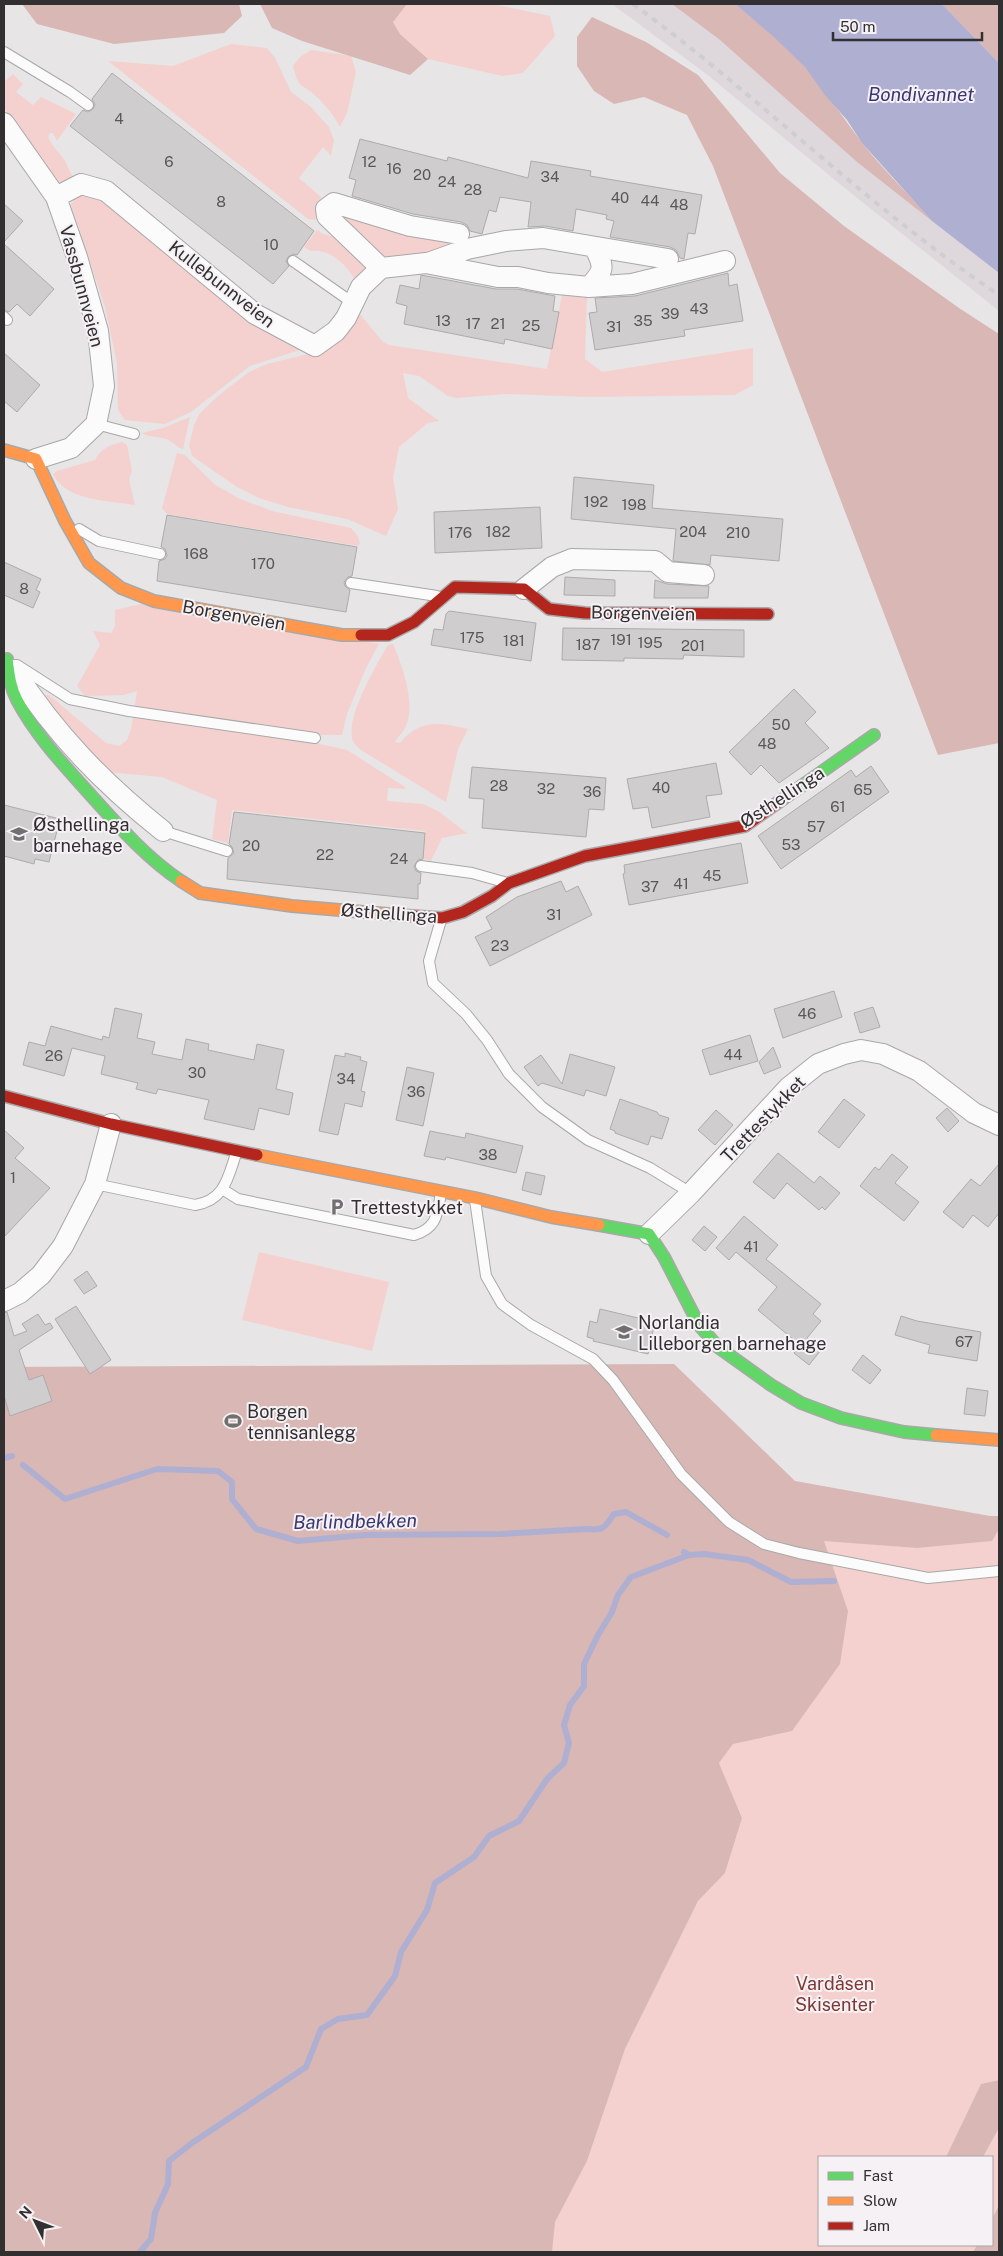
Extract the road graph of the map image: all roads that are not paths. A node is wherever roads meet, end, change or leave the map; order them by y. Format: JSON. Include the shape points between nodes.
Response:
{"nodes":[{"id":1,"x":4,"y":52,"type":"edge"},
{"id":2,"x":88,"y":105,"type":"dead end"},
{"id":3,"x":4,"y":123,"type":"edge"},
{"id":4,"x":56,"y":197,"type":"junction"},
{"id":5,"x":459,"y":234,"type":"dead end"},
{"id":6,"x":595,"y":248,"type":"junction"},
{"id":7,"x":668,"y":260,"type":"dead end"},
{"id":8,"x":293,"y":261,"type":"dead end"},
{"id":9,"x":725,"y":261,"type":"dead end"},
{"id":10,"x":426,"y":263,"type":"junction"},
{"id":11,"x":381,"y":268,"type":"junction"},
{"id":12,"x":589,"y":287,"type":"junction"},
{"id":13,"x":353,"y":304,"type":"junction"},
{"id":14,"x":96,"y":424,"type":"junction"},
{"id":15,"x":134,"y":434,"type":"dead end"},
{"id":16,"x":4,"y":450,"type":"edge"},
{"id":17,"x":36,"y":459,"type":"junction"},
{"id":18,"x":65,"y":521,"type":"junction"},
{"id":19,"x":160,"y":554,"type":"dead end"},
{"id":20,"x":704,"y":575,"type":"dead end"},
{"id":21,"x":351,"y":583,"type":"dead end"},
{"id":22,"x":524,"y":590,"type":"junction"},
{"id":23,"x":441,"y":597,"type":"junction"},
{"id":24,"x":768,"y":614,"type":"dead end"},
{"id":25,"x":5,"y":661,"type":"edge"},
{"id":26,"x":874,"y":735,"type":"dead end"},
{"id":27,"x":315,"y":738,"type":"dead end"},
{"id":28,"x":163,"y":831,"type":"joint"},
{"id":29,"x":227,"y":851,"type":"dead end"},
{"id":30,"x":421,"y":866,"type":"dead end"},
{"id":31,"x":509,"y":883,"type":"junction"},
{"id":32,"x":442,"y":918,"type":"junction"},
{"id":33,"x":4,"y":1096,"type":"edge"},
{"id":34,"x":111,"y":1124,"type":"junction"},
{"id":35,"x":999,"y":1125,"type":"edge"},
{"id":36,"x":237,"y":1150,"type":"junction"},
{"id":37,"x":95,"y":1184,"type":"junction"},
{"id":38,"x":222,"y":1189,"type":"junction"},
{"id":39,"x":441,"y":1192,"type":"junction"},
{"id":40,"x":691,"y":1193,"type":"junction"},
{"id":41,"x":475,"y":1198,"type":"junction"},
{"id":42,"x":649,"y":1234,"type":"junction"},
{"id":43,"x":4,"y":1301,"type":"edge"},
{"id":44,"x":999,"y":1440,"type":"edge"},
{"id":45,"x":999,"y":1571,"type":"edge"}],
"edges":[{"from":1,"to":2,"type":"lane"},
{"from":3,"to":4,"type":"street","name":"Vassbunnveien"},
{"from":4,"to":13,"type":"street","name":"Kullebunnveien","via":[[82,184],[106,191],[255,314],[315,346],[336,331]]},
{"from":4,"to":14,"type":"street","name":"Vassbunnveien","via":[[98,331],[104,386]]},
{"from":5,"to":11,"type":"street","via":[[410,226],[334,203],[326,209],[334,224]]},
{"from":6,"to":7,"type":"street"},
{"from":6,"to":10,"type":"street","via":[[543,238],[506,240]]},
{"from":6,"to":12,"type":"street","via":[[603,263],[600,274]]},
{"from":8,"to":13,"type":"lane"},
{"from":9,"to":12,"type":"street","via":[[632,284]]},
{"from":10,"to":11,"type":"street"},
{"from":10,"to":12,"type":"street"},
{"from":11,"to":13,"type":"street","name":"Kullebunnveien","via":[[361,287]]},
{"from":14,"to":15,"type":"lane"},
{"from":14,"to":17,"type":"street","via":[[71,448]]},
{"from":16,"to":17,"type":"street"},
{"from":17,"to":18,"type":"street","name":"Borgenveien"},
{"from":18,"to":19,"type":"lane","via":[[99,541]]},
{"from":18,"to":23,"type":"street","name":"Borgenveien","via":[[89,563],[120,588],[154,601],[342,635],[388,636],[414,622]]},
{"from":20,"to":22,"type":"street","via":[[668,572],[655,560],[572,558],[552,567]]},
{"from":21,"to":23,"type":"lane"},
{"from":22,"to":23,"type":"street","name":"Borgenveien","via":[[455,587]]},
{"from":22,"to":24,"type":"street","name":"Borgenveien","via":[[550,608],[585,613]]},
{"from":25,"to":27,"type":"lane","via":[[70,699],[129,711]]},
{"from":25,"to":28,"type":"street","via":[[79,757],[123,800]]},
{"from":25,"to":32,"type":"street","name":"Østhellinga","via":[[16,700],[46,745],[159,866],[200,893],[292,906]]},
{"from":26,"to":31,"type":"street","name":"Østhellinga","via":[[745,826],[584,856]]},
{"from":28,"to":29,"type":"lane"},
{"from":30,"to":31,"type":"lane","via":[[472,873]]},
{"from":31,"to":32,"type":"street","name":"Østhellinga","via":[[464,912]]},
{"from":32,"to":40,"type":"lane","via":[[429,961],[433,983],[466,1014],[509,1074],[542,1107],[588,1140],[650,1168]]},
{"from":33,"to":34,"type":"street"},
{"from":34,"to":36,"type":"street"},
{"from":34,"to":37,"type":"street"},
{"from":35,"to":40,"type":"street","name":"Trettestykket","via":[[974,1112],[919,1072],[883,1054],[861,1050],[818,1064],[789,1088]]},
{"from":36,"to":38,"type":"lane"},
{"from":36,"to":39,"type":"street"},
{"from":37,"to":38,"type":"lane","via":[[195,1204],[208,1203]]},
{"from":37,"to":43,"type":"street","via":[[63,1246],[41,1275],[20,1293]]},
{"from":38,"to":39,"type":"lane","via":[[238,1199],[414,1235],[424,1232],[435,1222]]},
{"from":39,"to":41,"type":"street"},
{"from":40,"to":42,"type":"street","name":"Trettestykket"},
{"from":41,"to":42,"type":"street","via":[[551,1217]]},
{"from":41,"to":45,"type":"lane","via":[[486,1276],[502,1304],[531,1325],[593,1359],[613,1380],[680,1474],[729,1522],[764,1544],[928,1578]]},
{"from":42,"to":44,"type":"street","via":[[700,1325],[718,1347],[778,1390],[801,1403],[841,1418],[904,1432]]}]}
